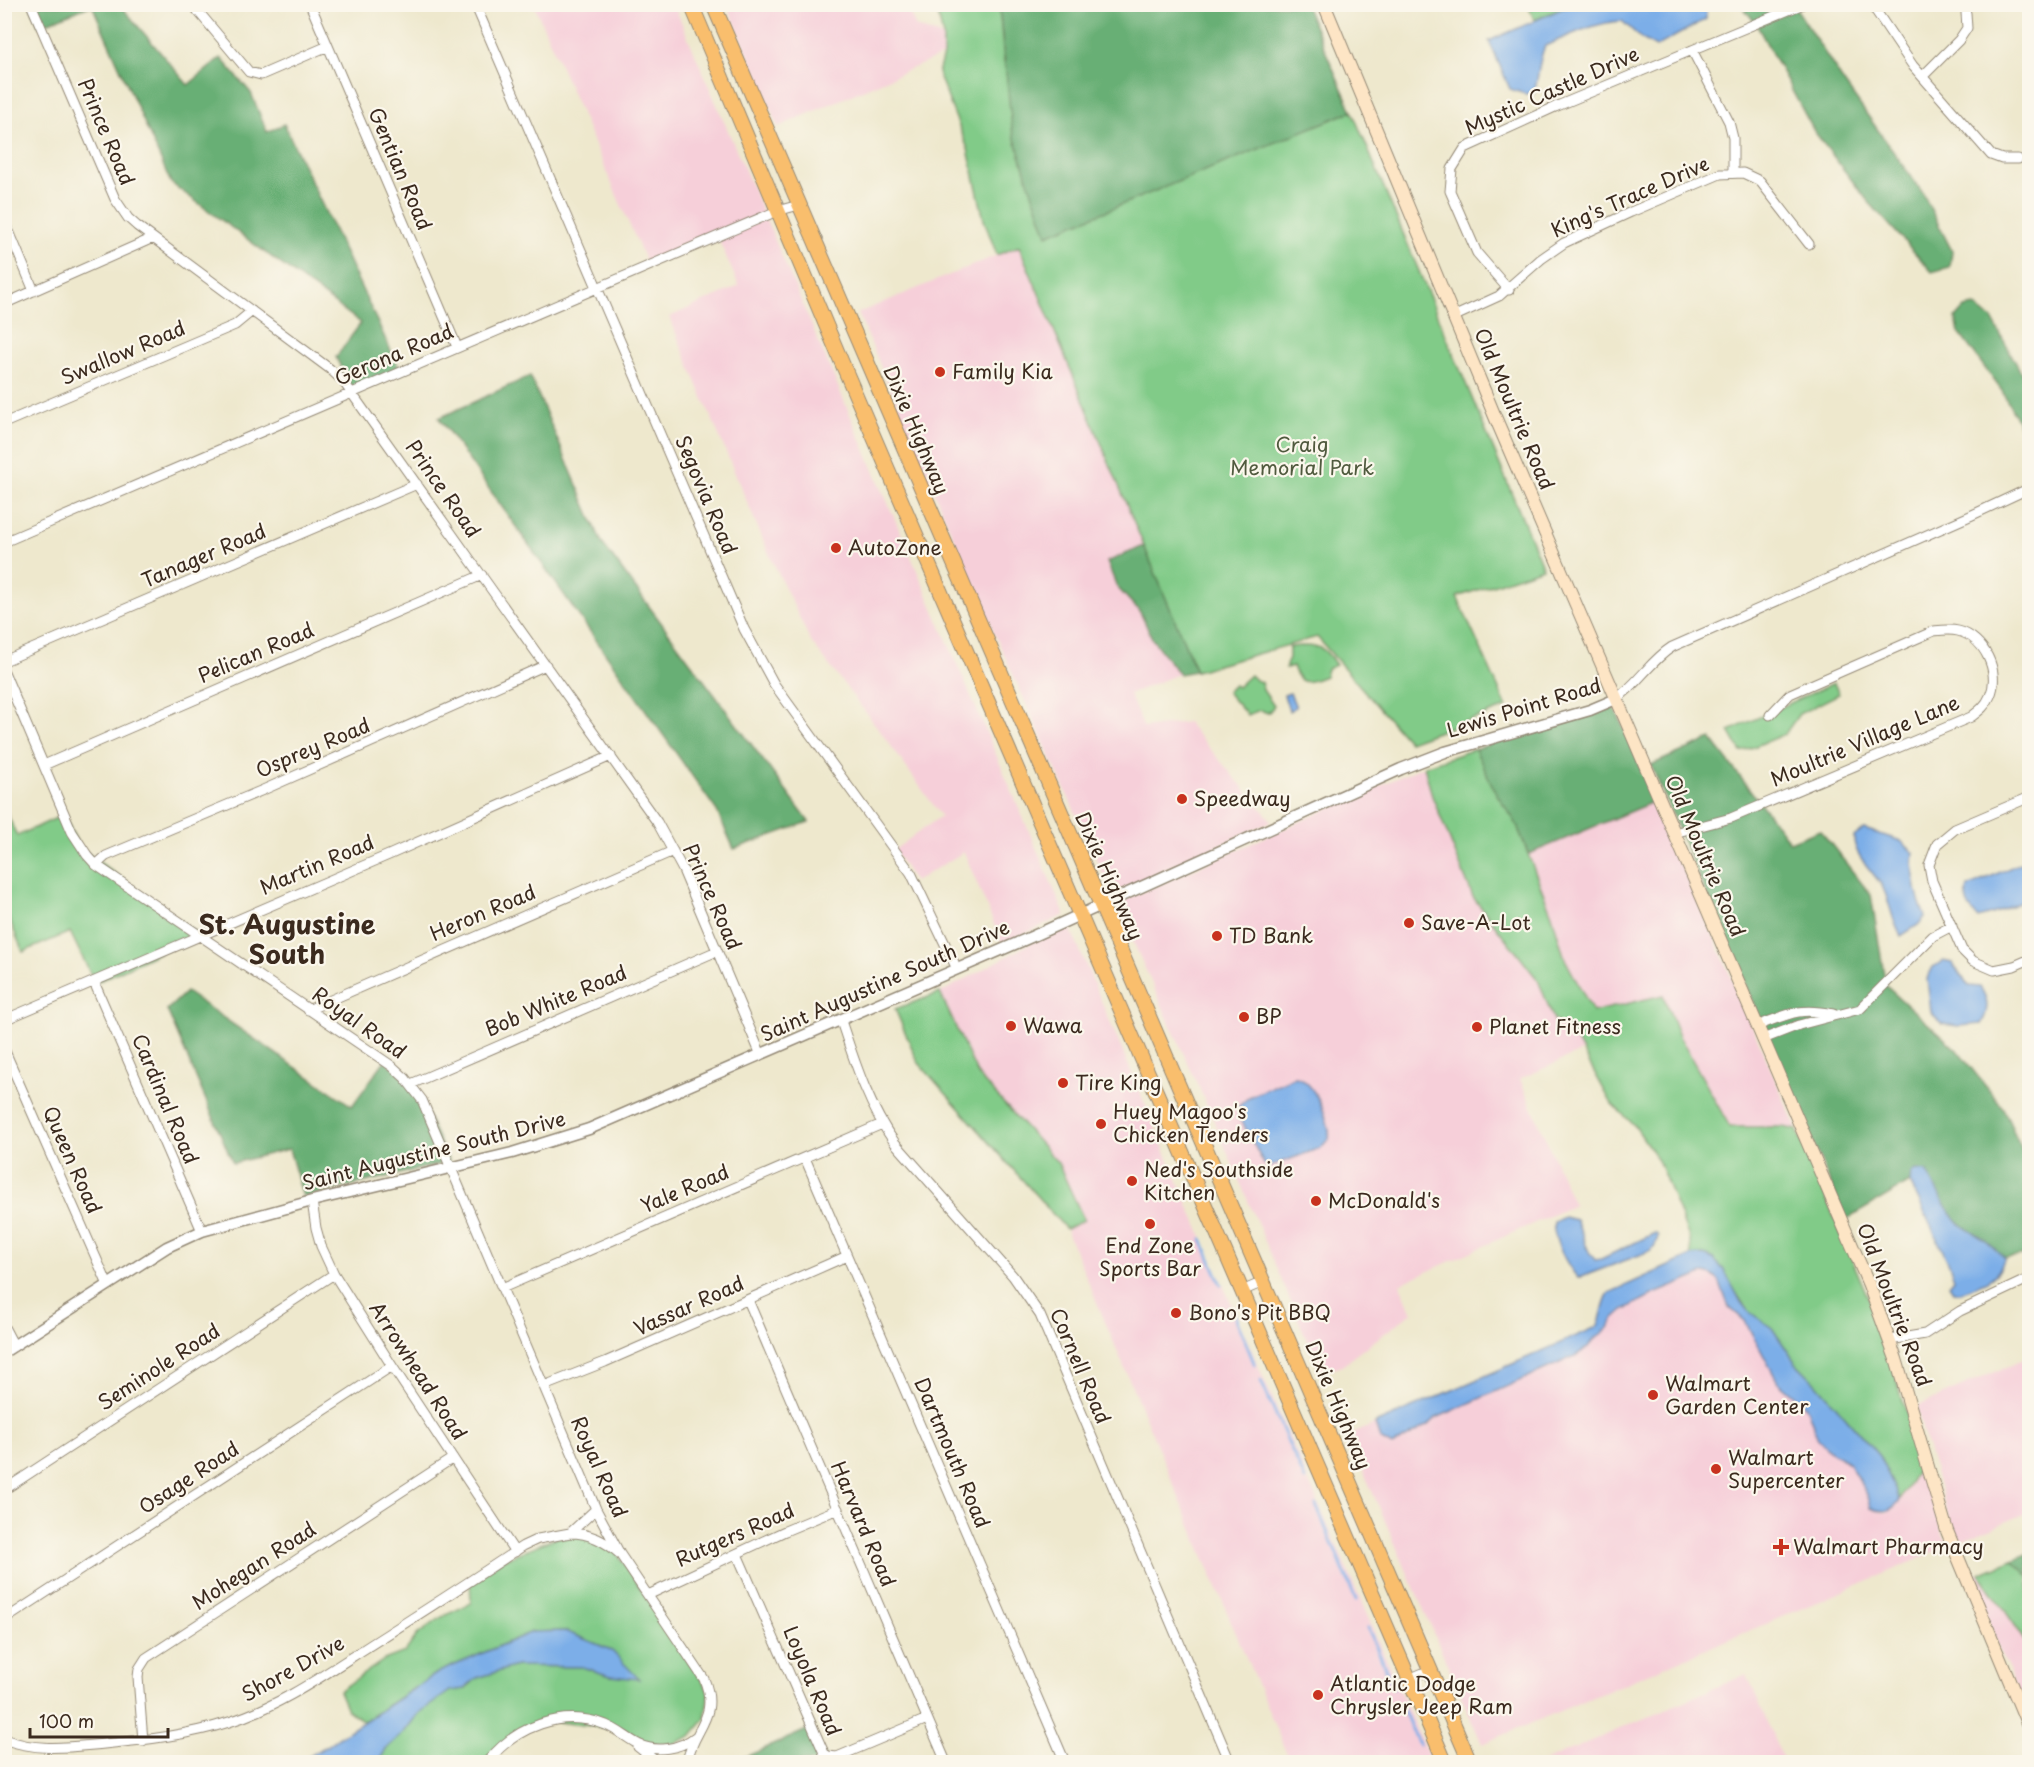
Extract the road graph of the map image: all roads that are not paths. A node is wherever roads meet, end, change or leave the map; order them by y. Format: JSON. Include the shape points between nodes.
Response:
{"nodes":[{"id":1,"x":32,"y":4,"type":"edge"},
{"id":2,"x":192,"y":4,"type":"edge"},
{"id":3,"x":310,"y":4,"type":"edge"},
{"id":4,"x":475,"y":4,"type":"edge"},
{"id":5,"x":691,"y":4,"type":"edge"},
{"id":6,"x":713,"y":4,"type":"edge"},
{"id":7,"x":1324,"y":4,"type":"edge"},
{"id":8,"x":1803,"y":4,"type":"edge"},
{"id":9,"x":1868,"y":4,"type":"edge"},
{"id":10,"x":1966,"y":13,"type":"dead end"},
{"id":11,"x":328,"y":46,"type":"junction"},
{"id":12,"x":1692,"y":50,"type":"junction"},
{"id":13,"x":1923,"y":76,"type":"junction"},
{"id":14,"x":2018,"y":159,"type":"dead end"},
{"id":15,"x":1733,"y":173,"type":"junction"},
{"id":16,"x":799,"y":205,"type":"junction"},
{"id":17,"x":777,"y":210,"type":"junction"},
{"id":18,"x":4,"y":219,"type":"edge"},
{"id":19,"x":153,"y":238,"type":"junction"},
{"id":20,"x":1809,"y":244,"type":"dead end"},
{"id":21,"x":598,"y":288,"type":"junction"},
{"id":22,"x":1509,"y":290,"type":"junction"},
{"id":23,"x":34,"y":291,"type":"junction"},
{"id":24,"x":4,"y":304,"type":"edge"},
{"id":25,"x":252,"y":311,"type":"junction"},
{"id":26,"x":1453,"y":317,"type":"junction"},
{"id":27,"x":457,"y":347,"type":"junction"},
{"id":28,"x":353,"y":392,"type":"junction"},
{"id":29,"x":4,"y":423,"type":"edge"},
{"id":30,"x":417,"y":484,"type":"junction"},
{"id":31,"x":2030,"y":488,"type":"edge"},
{"id":32,"x":941,"y":537,"type":"junction"},
{"id":33,"x":4,"y":542,"type":"edge"},
{"id":34,"x":922,"y":546,"type":"junction"},
{"id":35,"x":482,"y":575,"type":"junction"},
{"id":36,"x":4,"y":662,"type":"edge"},
{"id":37,"x":546,"y":665,"type":"junction"},
{"id":38,"x":4,"y":672,"type":"edge"},
{"id":39,"x":1616,"y":699,"type":"junction"},
{"id":40,"x":1770,"y":715,"type":"dead end"},
{"id":41,"x":611,"y":756,"type":"junction"},
{"id":42,"x":44,"y":765,"type":"junction"},
{"id":43,"x":2030,"y":797,"type":"edge"},
{"id":44,"x":1674,"y":833,"type":"junction"},
{"id":45,"x":673,"y":851,"type":"junction"},
{"id":46,"x":96,"y":865,"type":"junction"},
{"id":47,"x":1101,"y":905,"type":"junction"},
{"id":48,"x":1081,"y":914,"type":"junction"},
{"id":49,"x":1952,"y":926,"type":"junction"},
{"id":50,"x":199,"y":936,"type":"junction"},
{"id":51,"x":717,"y":951,"type":"junction"},
{"id":52,"x":2030,"y":959,"type":"edge"},
{"id":53,"x":957,"y":969,"type":"junction"},
{"id":54,"x":94,"y":982,"type":"junction"},
{"id":55,"x":308,"y":1010,"type":"junction"},
{"id":56,"x":1835,"y":1014,"type":"junction"},
{"id":57,"x":4,"y":1020,"type":"edge"},
{"id":58,"x":841,"y":1020,"type":"junction"},
{"id":59,"x":1758,"y":1026,"type":"junction"},
{"id":60,"x":1763,"y":1039,"type":"junction"},
{"id":61,"x":4,"y":1049,"type":"edge"},
{"id":62,"x":762,"y":1055,"type":"junction"},
{"id":63,"x":411,"y":1084,"type":"junction"},
{"id":64,"x":882,"y":1124,"type":"junction"},
{"id":65,"x":805,"y":1158,"type":"junction"},
{"id":66,"x":451,"y":1167,"type":"junction"},
{"id":67,"x":312,"y":1201,"type":"junction"},
{"id":68,"x":202,"y":1230,"type":"junction"},
{"id":69,"x":847,"y":1256,"type":"junction"},
{"id":70,"x":334,"y":1274,"type":"junction"},
{"id":71,"x":2030,"y":1278,"type":"edge"},
{"id":72,"x":1263,"y":1282,"type":"junction"},
{"id":73,"x":108,"y":1285,"type":"junction"},
{"id":74,"x":502,"y":1287,"type":"junction"},
{"id":75,"x":1242,"y":1291,"type":"junction"},
{"id":76,"x":748,"y":1300,"type":"junction"},
{"id":77,"x":4,"y":1327,"type":"edge"},
{"id":78,"x":1890,"y":1340,"type":"junction"},
{"id":79,"x":9,"y":1349,"type":"edge"},
{"id":80,"x":392,"y":1366,"type":"junction"},
{"id":81,"x":544,"y":1386,"type":"junction"},
{"id":82,"x":453,"y":1458,"type":"junction"},
{"id":83,"x":4,"y":1490,"type":"edge"},
{"id":84,"x":596,"y":1509,"type":"junction"},
{"id":85,"x":838,"y":1509,"type":"junction"},
{"id":86,"x":570,"y":1533,"type":"junction"},
{"id":87,"x":515,"y":1552,"type":"junction"},
{"id":88,"x":620,"y":1554,"type":"junction"},
{"id":89,"x":737,"y":1554,"type":"junction"},
{"id":90,"x":648,"y":1594,"type":"junction"},
{"id":91,"x":4,"y":1620,"type":"edge"},
{"id":92,"x":1430,"y":1670,"type":"junction"},
{"id":93,"x":1409,"y":1679,"type":"junction"},
{"id":94,"x":927,"y":1719,"type":"junction"},
{"id":95,"x":2030,"y":1730,"type":"edge"},
{"id":96,"x":695,"y":1736,"type":"junction"},
{"id":97,"x":627,"y":1738,"type":"junction"},
{"id":98,"x":4,"y":1739,"type":"edge"},
{"id":99,"x":142,"y":1740,"type":"junction"},
{"id":100,"x":487,"y":1762,"type":"edge"},
{"id":101,"x":657,"y":1762,"type":"edge"},
{"id":102,"x":687,"y":1762,"type":"edge"},
{"id":103,"x":946,"y":1762,"type":"edge"},
{"id":104,"x":1065,"y":1762,"type":"edge"},
{"id":105,"x":1230,"y":1762,"type":"edge"},
{"id":106,"x":1445,"y":1762,"type":"edge"},
{"id":107,"x":1470,"y":1762,"type":"edge"}],
"edges":[{"from":1,"to":19,"type":"street","name":"Prince Road","via":[[115,199],[128,218]]},
{"from":2,"to":11,"type":"street","via":[[255,75]]},
{"from":3,"to":11,"type":"street","name":"Gentian Road"},
{"from":4,"to":21,"type":"street","name":"Segovia Road"},
{"from":5,"to":17,"type":"main road","name":"Dixie Highway"},
{"from":6,"to":16,"type":"main road","name":"Dixie Highway"},
{"from":7,"to":26,"type":"main road","name":"Old Moultrie Road"},
{"from":8,"to":12,"type":"street","name":"Mystic Castle Drive"},
{"from":9,"to":13,"type":"street"},
{"from":10,"to":13,"type":"street","via":[[1968,28]]},
{"from":11,"to":27,"type":"street","name":"Gentian Road"},
{"from":12,"to":15,"type":"street","via":[[1728,122],[1733,138]]},
{"from":12,"to":22,"type":"street","name":"Mystic Castle Drive","via":[[1465,148],[1452,169],[1450,191],[1477,253]]},
{"from":13,"to":14,"type":"street","via":[[1991,155]]},
{"from":15,"to":20,"type":"street","name":"King's Trace Drive","via":[[1760,181]]},
{"from":15,"to":22,"type":"street","name":"King's Trace Drive","via":[[1720,174],[1564,243]]},
{"from":16,"to":17,"type":"street","name":"Gerona Road"},
{"from":16,"to":32,"type":"main road","name":"Dixie Highway"},
{"from":17,"to":21,"type":"street","name":"Gerona Road"},
{"from":17,"to":34,"type":"main road","name":"Dixie Highway"},
{"from":18,"to":23,"type":"street"},
{"from":19,"to":23,"type":"street"},
{"from":19,"to":25,"type":"street","name":"Prince Road"},
{"from":21,"to":27,"type":"street","name":"Gerona Road"},
{"from":21,"to":53,"type":"street","name":"Segovia Road","via":[[758,657],[911,873]]},
{"from":22,"to":26,"type":"street","name":"King's Trace Drive"},
{"from":23,"to":24,"type":"street"},
{"from":25,"to":28,"type":"street","name":"Prince Road","via":[[330,369]]},
{"from":25,"to":29,"type":"street","name":"Swallow Road","via":[[235,325]]},
{"from":26,"to":39,"type":"main road","name":"Old Moultrie Road"},
{"from":27,"to":28,"type":"street","name":"Gerona Road"},
{"from":28,"to":30,"type":"street","name":"Prince Road"},
{"from":28,"to":33,"type":"street","name":"Gerona Road"},
{"from":30,"to":35,"type":"street","name":"Prince Road"},
{"from":30,"to":36,"type":"street","name":"Tanager Road"},
{"from":31,"to":39,"type":"street","name":"Lewis Point Road","via":[[1672,647]]},
{"from":32,"to":34,"type":"main road"},
{"from":32,"to":47,"type":"main road","name":"Dixie Highway"},
{"from":34,"to":48,"type":"main road","name":"Dixie Highway"},
{"from":35,"to":37,"type":"street","name":"Prince Road"},
{"from":35,"to":42,"type":"street","name":"Pelican Road"},
{"from":37,"to":41,"type":"street","name":"Prince Road"},
{"from":37,"to":46,"type":"street","name":"Osprey Road","via":[[106,856]]},
{"from":38,"to":42,"type":"street","name":"Royal Road"},
{"from":39,"to":44,"type":"main road","name":"Old Moultrie Road"},
{"from":39,"to":47,"type":"street","name":"Lewis Point Road","via":[[1401,769]]},
{"from":40,"to":44,"type":"street","name":"Moultrie Village Lane","via":[[1790,693],[1934,631],[1948,629],[1970,635],[1993,669],[1990,697],[1971,717],[1731,818]]},
{"from":41,"to":45,"type":"street","name":"Prince Road"},
{"from":41,"to":50,"type":"street","name":"Martin Road"},
{"from":42,"to":46,"type":"street","name":"Royal Road","via":[[72,832]]},
{"from":43,"to":49,"type":"street","via":[[1955,829],[1937,844],[1929,865]]},
{"from":44,"to":59,"type":"main road","name":"Old Moultrie Road"},
{"from":45,"to":51,"type":"street","name":"Prince Road"},
{"from":45,"to":55,"type":"street","name":"Heron Road"},
{"from":46,"to":50,"type":"street","name":"Royal Road"},
{"from":47,"to":48,"type":"street","name":"Lewis Point Road"},
{"from":47,"to":72,"type":"main road","name":"Dixie Highway"},
{"from":48,"to":53,"type":"street","name":"Saint Augustine South Drive"},
{"from":48,"to":75,"type":"main road","name":"Dixie Highway"},
{"from":49,"to":52,"type":"street","via":[[1962,950],[1983,967],[1994,970]]},
{"from":49,"to":56,"type":"street","via":[[1933,936],[1860,1008]]},
{"from":50,"to":54,"type":"street","name":"Martin Road"},
{"from":50,"to":55,"type":"street","name":"Royal Road"},
{"from":51,"to":62,"type":"street","name":"Prince Road"},
{"from":51,"to":63,"type":"street","name":"Bob White Road"},
{"from":53,"to":58,"type":"street","name":"Saint Augustine South Drive"},
{"from":54,"to":57,"type":"street","name":"Martin Road"},
{"from":54,"to":68,"type":"street","name":"Cardinal Road"},
{"from":55,"to":63,"type":"street","name":"Royal Road","via":[[392,1066]]},
{"from":56,"to":59,"type":"street","via":[[1794,1012]]},
{"from":56,"to":60,"type":"street"},
{"from":58,"to":62,"type":"street","name":"Saint Augustine South Drive"},
{"from":58,"to":64,"type":"street","name":"Cornell Road"},
{"from":59,"to":60,"type":"main road","name":"Old Moultrie Road"},
{"from":60,"to":78,"type":"main road","name":"Old Moultrie Road"},
{"from":61,"to":73,"type":"street","name":"Queen Road"},
{"from":62,"to":66,"type":"street","name":"Saint Augustine South Drive","via":[[589,1129]]},
{"from":63,"to":66,"type":"street","name":"Royal Road","via":[[427,1108]]},
{"from":64,"to":65,"type":"street","name":"Yale Road"},
{"from":64,"to":105,"type":"street","name":"Cornell Road","via":[[1013,1276],[1040,1315]]},
{"from":65,"to":69,"type":"street","name":"Dartmouth Road"},
{"from":65,"to":74,"type":"street","name":"Yale Road"},
{"from":66,"to":67,"type":"street","name":"Saint Augustine South Drive"},
{"from":66,"to":74,"type":"street","name":"Royal Road"},
{"from":67,"to":68,"type":"street","name":"Saint Augustine South Drive"},
{"from":67,"to":70,"type":"street","name":"Arrowhead Road","via":[[319,1237]]},
{"from":68,"to":73,"type":"street","name":"Saint Augustine South Drive","via":[[167,1247]]},
{"from":69,"to":76,"type":"street","name":"Vassar Road"},
{"from":69,"to":104,"type":"street","name":"Dartmouth Road"},
{"from":70,"to":80,"type":"street","name":"Arrowhead Road"},
{"from":70,"to":83,"type":"street","name":"Seminole Road"},
{"from":71,"to":78,"type":"street","via":[[1960,1311],[1925,1334]]},
{"from":72,"to":75,"type":"street"},
{"from":72,"to":92,"type":"main road","name":"Dixie Highway"},
{"from":73,"to":79,"type":"street","name":"Saint Augustine South Drive"},
{"from":74,"to":81,"type":"street","name":"Royal Road"},
{"from":75,"to":93,"type":"main road","name":"Dixie Highway"},
{"from":76,"to":81,"type":"street","name":"Vassar Road"},
{"from":76,"to":85,"type":"street","name":"Harvard Road"},
{"from":77,"to":79,"type":"street"},
{"from":78,"to":95,"type":"main road","name":"Old Moultrie Road","via":[[1947,1531]]},
{"from":80,"to":82,"type":"street","name":"Arrowhead Road"},
{"from":80,"to":91,"type":"street","name":"Osage Road"},
{"from":81,"to":84,"type":"street","name":"Royal Road"},
{"from":82,"to":87,"type":"street","name":"Arrowhead Road"},
{"from":82,"to":99,"type":"street","name":"Mohegan Road","via":[[146,1658],[138,1677]]},
{"from":84,"to":86,"type":"street"},
{"from":84,"to":88,"type":"street","name":"Royal Road"},
{"from":85,"to":89,"type":"street","name":"Rutgers Road"},
{"from":85,"to":94,"type":"street","name":"Harvard Road"},
{"from":86,"to":87,"type":"street","name":"Shore Drive","via":[[538,1539]]},
{"from":86,"to":88,"type":"street","name":"Shore Drive","via":[[600,1539]]},
{"from":87,"to":99,"type":"street","name":"Shore Drive","via":[[325,1674],[266,1707],[229,1722]]},
{"from":88,"to":90,"type":"street","name":"Shore Drive"},
{"from":89,"to":90,"type":"street","name":"Rutgers Road"},
{"from":89,"to":94,"type":"street","name":"Loyola Road","via":[[824,1753],[837,1757]]},
{"from":90,"to":96,"type":"street","name":"Shore Drive","via":[[706,1685],[708,1714]]},
{"from":92,"to":93,"type":"street"},
{"from":92,"to":107,"type":"main road","name":"Dixie Highway"},
{"from":93,"to":106,"type":"main road","name":"Dixie Highway"},
{"from":94,"to":103,"type":"street","name":"Harvard Road"},
{"from":96,"to":97,"type":"street","via":[[662,1749],[641,1746]]},
{"from":96,"to":102,"type":"street","name":"Shore Drive"},
{"from":97,"to":100,"type":"street","via":[[597,1722],[551,1721],[519,1733]]},
{"from":97,"to":101,"type":"street"},
{"from":98,"to":99,"type":"street","name":"Shore Drive","via":[[45,1748]]}]}
